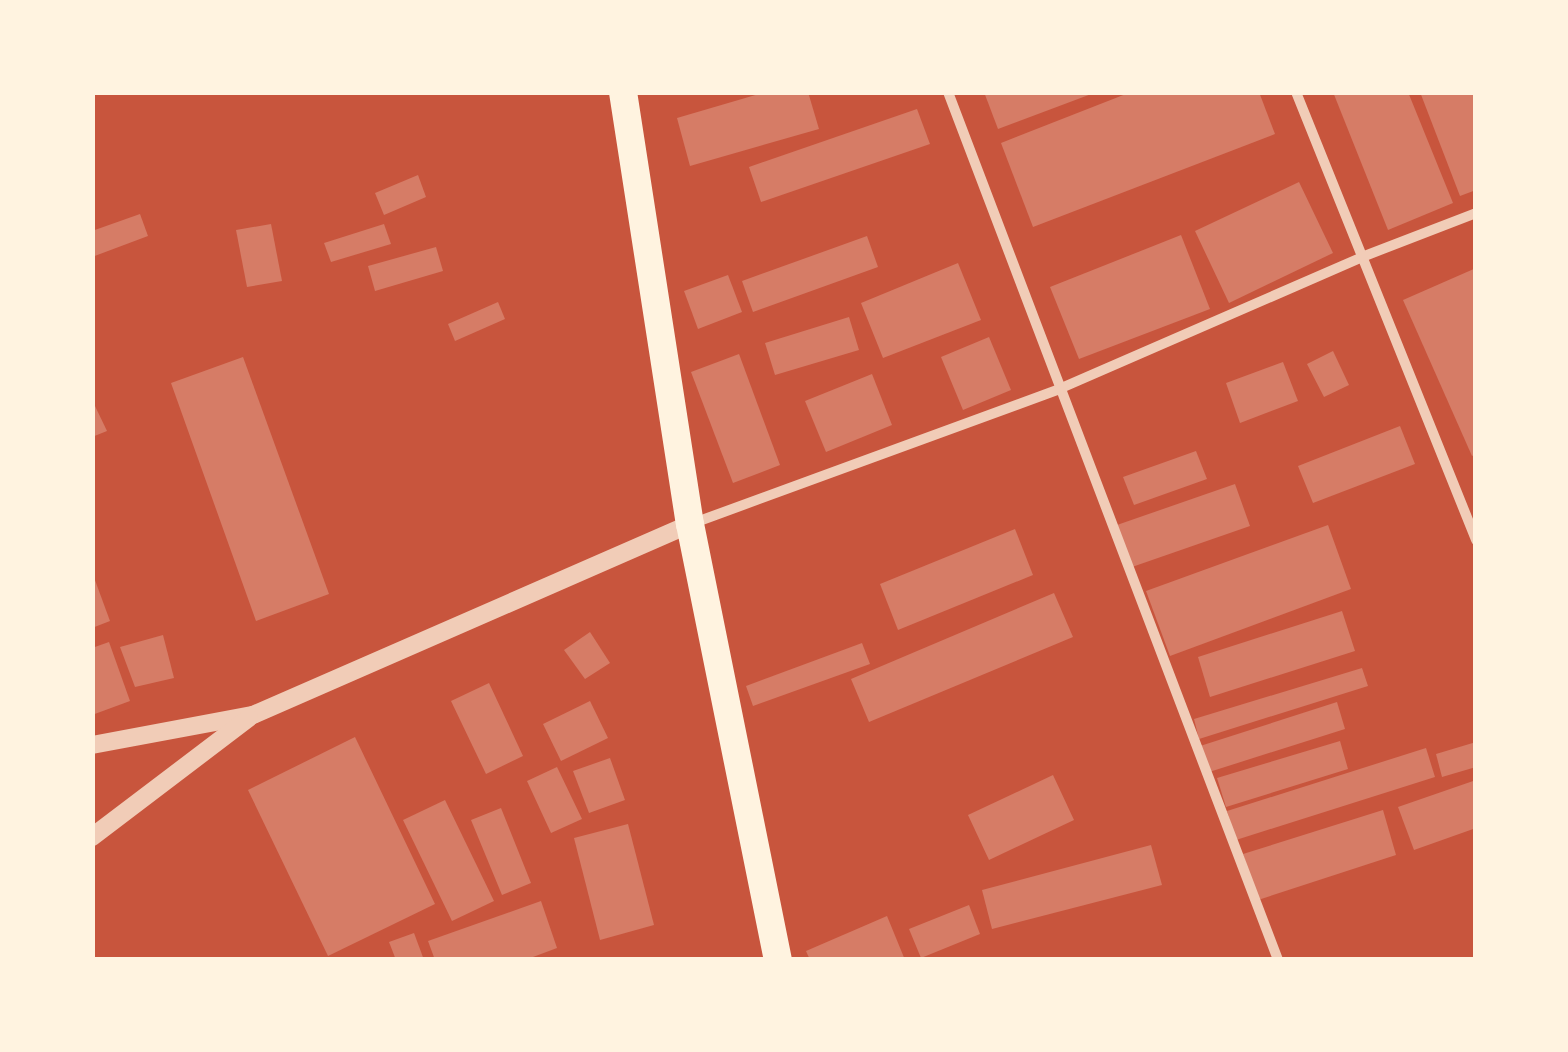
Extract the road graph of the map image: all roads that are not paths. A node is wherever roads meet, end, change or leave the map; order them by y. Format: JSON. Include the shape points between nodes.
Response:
{"nodes":[{"id":1,"x":623,"y":92,"type":"edge"},
{"id":2,"x":948,"y":92,"type":"edge"},
{"id":3,"x":1296,"y":92,"type":"edge"},
{"id":4,"x":1476,"y":213,"type":"edge"},
{"id":5,"x":1362,"y":257,"type":"junction"},
{"id":6,"x":1059,"y":389,"type":"junction"},
{"id":7,"x":690,"y":524,"type":"junction"},
{"id":8,"x":1476,"y":540,"type":"edge"},
{"id":9,"x":253,"y":715,"type":"junction"},
{"id":10,"x":92,"y":745,"type":"edge"},
{"id":11,"x":92,"y":836,"type":"edge"},
{"id":12,"x":778,"y":960,"type":"edge"},
{"id":13,"x":1278,"y":960,"type":"edge"}],
"edges":[{"from":1,"to":7,"type":"highway"},
{"from":2,"to":6,"type":"street"},
{"from":3,"to":5,"type":"street"},
{"from":4,"to":5,"type":"street"},
{"from":5,"to":6,"type":"street"},
{"from":5,"to":8,"type":"street"},
{"from":6,"to":7,"type":"street"},
{"from":6,"to":13,"type":"street"},
{"from":7,"to":9,"type":"street"},
{"from":7,"to":12,"type":"highway"},
{"from":9,"to":10,"type":"street"},
{"from":9,"to":11,"type":"street"}]}
